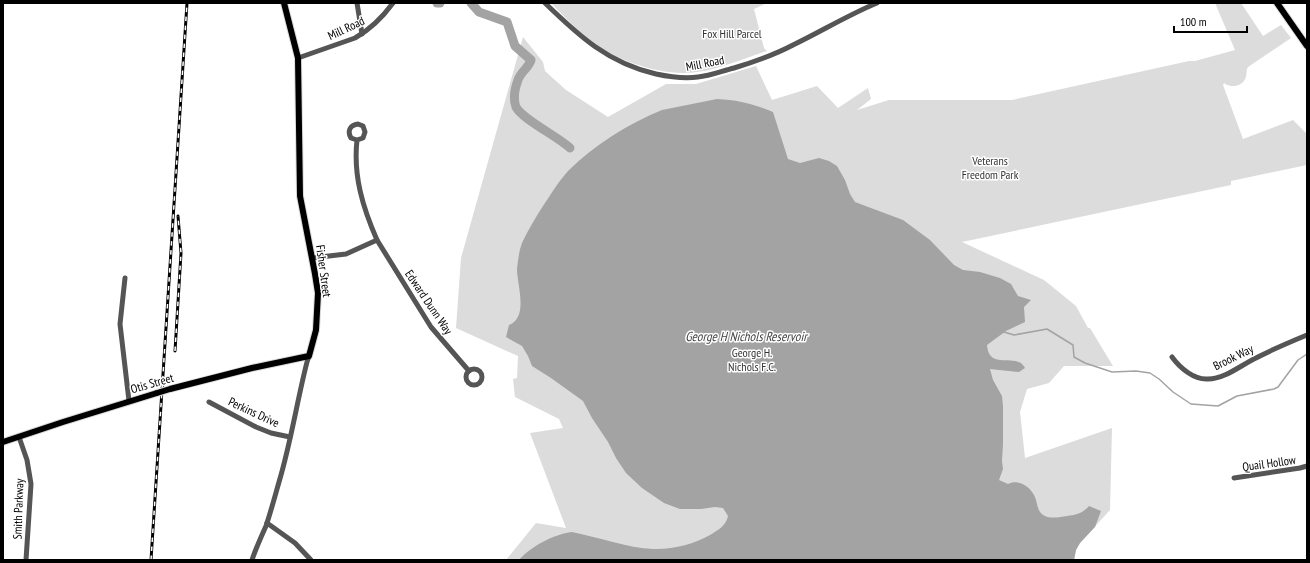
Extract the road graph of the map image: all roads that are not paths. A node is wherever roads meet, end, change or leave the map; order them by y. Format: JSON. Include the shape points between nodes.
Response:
{"nodes":[{"id":1,"x":284,"y":3,"type":"edge"},
{"id":2,"x":357,"y":3,"type":"edge"},
{"id":3,"x":393,"y":3,"type":"edge"},
{"id":4,"x":545,"y":3,"type":"edge"},
{"id":5,"x":877,"y":3,"type":"edge"},
{"id":6,"x":1277,"y":3,"type":"edge"},
{"id":7,"x":362,"y":34,"type":"junction"},
{"id":8,"x":1307,"y":46,"type":"edge"},
{"id":9,"x":298,"y":58,"type":"junction"},
{"id":10,"x":357,"y":140,"type":"dead end"},
{"id":11,"x":377,"y":240,"type":"junction"},
{"id":12,"x":312,"y":258,"type":"junction"},
{"id":13,"x":125,"y":278,"type":"dead end"},
{"id":14,"x":1307,"y":334,"type":"edge"},
{"id":15,"x":309,"y":356,"type":"junction"},
{"id":16,"x":1172,"y":357,"type":"dead end"},
{"id":17,"x":469,"y":371,"type":"dead end"},
{"id":18,"x":129,"y":401,"type":"junction"},
{"id":19,"x":210,"y":402,"type":"dead end"},
{"id":20,"x":19,"y":437,"type":"junction"},
{"id":21,"x":290,"y":437,"type":"junction"},
{"id":22,"x":3,"y":442,"type":"edge"},
{"id":23,"x":1307,"y":466,"type":"edge"},
{"id":24,"x":1234,"y":478,"type":"dead end"},
{"id":25,"x":267,"y":523,"type":"junction"},
{"id":26,"x":26,"y":560,"type":"edge"},
{"id":27,"x":252,"y":560,"type":"edge"},
{"id":28,"x":311,"y":560,"type":"edge"}],
"edges":[{"from":1,"to":9,"type":"main road","name":"Fisher Street"},
{"from":2,"to":7,"type":"street"},
{"from":3,"to":7,"type":"street","name":"Mill Road","via":[[378,22]]},
{"from":4,"to":5,"type":"street","name":"Mill Road","via":[[582,37],[613,59],[646,71],[683,78],[703,76],[774,54]]},
{"from":6,"to":8,"type":"main road"},
{"from":7,"to":9,"type":"street","name":"Mill Road"},
{"from":9,"to":12,"type":"main road","name":"Fisher Street","via":[[300,196]]},
{"from":10,"to":11,"type":"street","name":"Edward Dunn Way","via":[[359,189]]},
{"from":11,"to":12,"type":"street","via":[[346,254]]},
{"from":11,"to":17,"type":"street","name":"Edward Dunn Way","via":[[431,327]]},
{"from":12,"to":15,"type":"main road","name":"Fisher Street","via":[[318,305],[315,336]]},
{"from":13,"to":18,"type":"street","via":[[120,324]]},
{"from":14,"to":16,"type":"street","name":"Brook Way","via":[[1258,356],[1231,372],[1208,379],[1193,376],[1178,366]]},
{"from":15,"to":18,"type":"main road","name":"Otis Street","bridge":true,"via":[[252,368]]},
{"from":15,"to":21,"type":"street","name":"Fisher Street"},
{"from":18,"to":20,"type":"main road","name":"Otis Street"},
{"from":19,"to":21,"type":"street","name":"Perkins Drive","via":[[256,427]]},
{"from":20,"to":22,"type":"main road","name":"Otis Street"},
{"from":20,"to":26,"type":"street","name":"Smith Parkway","via":[[27,460],[31,484]]},
{"from":21,"to":25,"type":"street","name":"Fisher Street"},
{"from":23,"to":24,"type":"street","name":"Quail Hollow"},
{"from":25,"to":27,"type":"street","name":"Fisher Street"},
{"from":25,"to":28,"type":"street","via":[[295,543]]}]}
